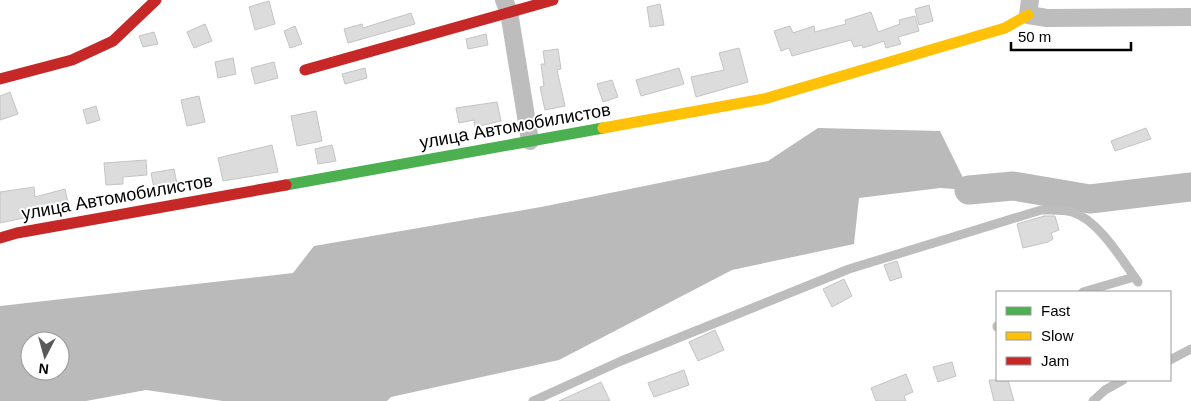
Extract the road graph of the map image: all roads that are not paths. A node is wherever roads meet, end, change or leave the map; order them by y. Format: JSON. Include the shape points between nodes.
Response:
{"nodes":[{"id":1,"x":156,"y":0,"type":"edge"},
{"id":2,"x":553,"y":0,"type":"edge"},
{"id":3,"x":506,"y":6,"type":"edge"},
{"id":4,"x":1029,"y":8,"type":"edge"},
{"id":5,"x":1191,"y":17,"type":"edge"},
{"id":6,"x":305,"y":70,"type":"dead end"},
{"id":7,"x":0,"y":79,"type":"edge"},
{"id":8,"x":530,"y":141,"type":"junction"},
{"id":9,"x":0,"y":238,"type":"edge"},
{"id":10,"x":1087,"y":291,"type":"edge"},
{"id":11,"x":1191,"y":349,"type":"edge"},
{"id":12,"x":1171,"y":359,"type":"edge"},
{"id":13,"x":1121,"y":381,"type":"edge"},
{"id":14,"x":533,"y":401,"type":"edge"},
{"id":15,"x":1093,"y":401,"type":"edge"}],
"edges":[{"from":1,"to":7,"type":"street","via":[[113,41],[72,60]]},
{"from":2,"to":3,"type":"street"},
{"from":3,"to":6,"type":"street"},
{"from":3,"to":8,"type":"street"},
{"from":4,"to":5,"type":"street","via":[[1047,18]]},
{"from":4,"to":8,"type":"street","name":"улица Автомобилистов","via":[[1005,28],[764,99]]},
{"from":8,"to":9,"type":"street","name":"улица Автомобилистов"},
{"from":10,"to":14,"type":"lane","via":[[1136,279],[1095,226],[1084,217],[1071,212],[1041,210],[849,269],[621,361]]},
{"from":11,"to":12,"type":"lane"},
{"from":13,"to":15,"type":"lane","via":[[1104,390]]}]}
